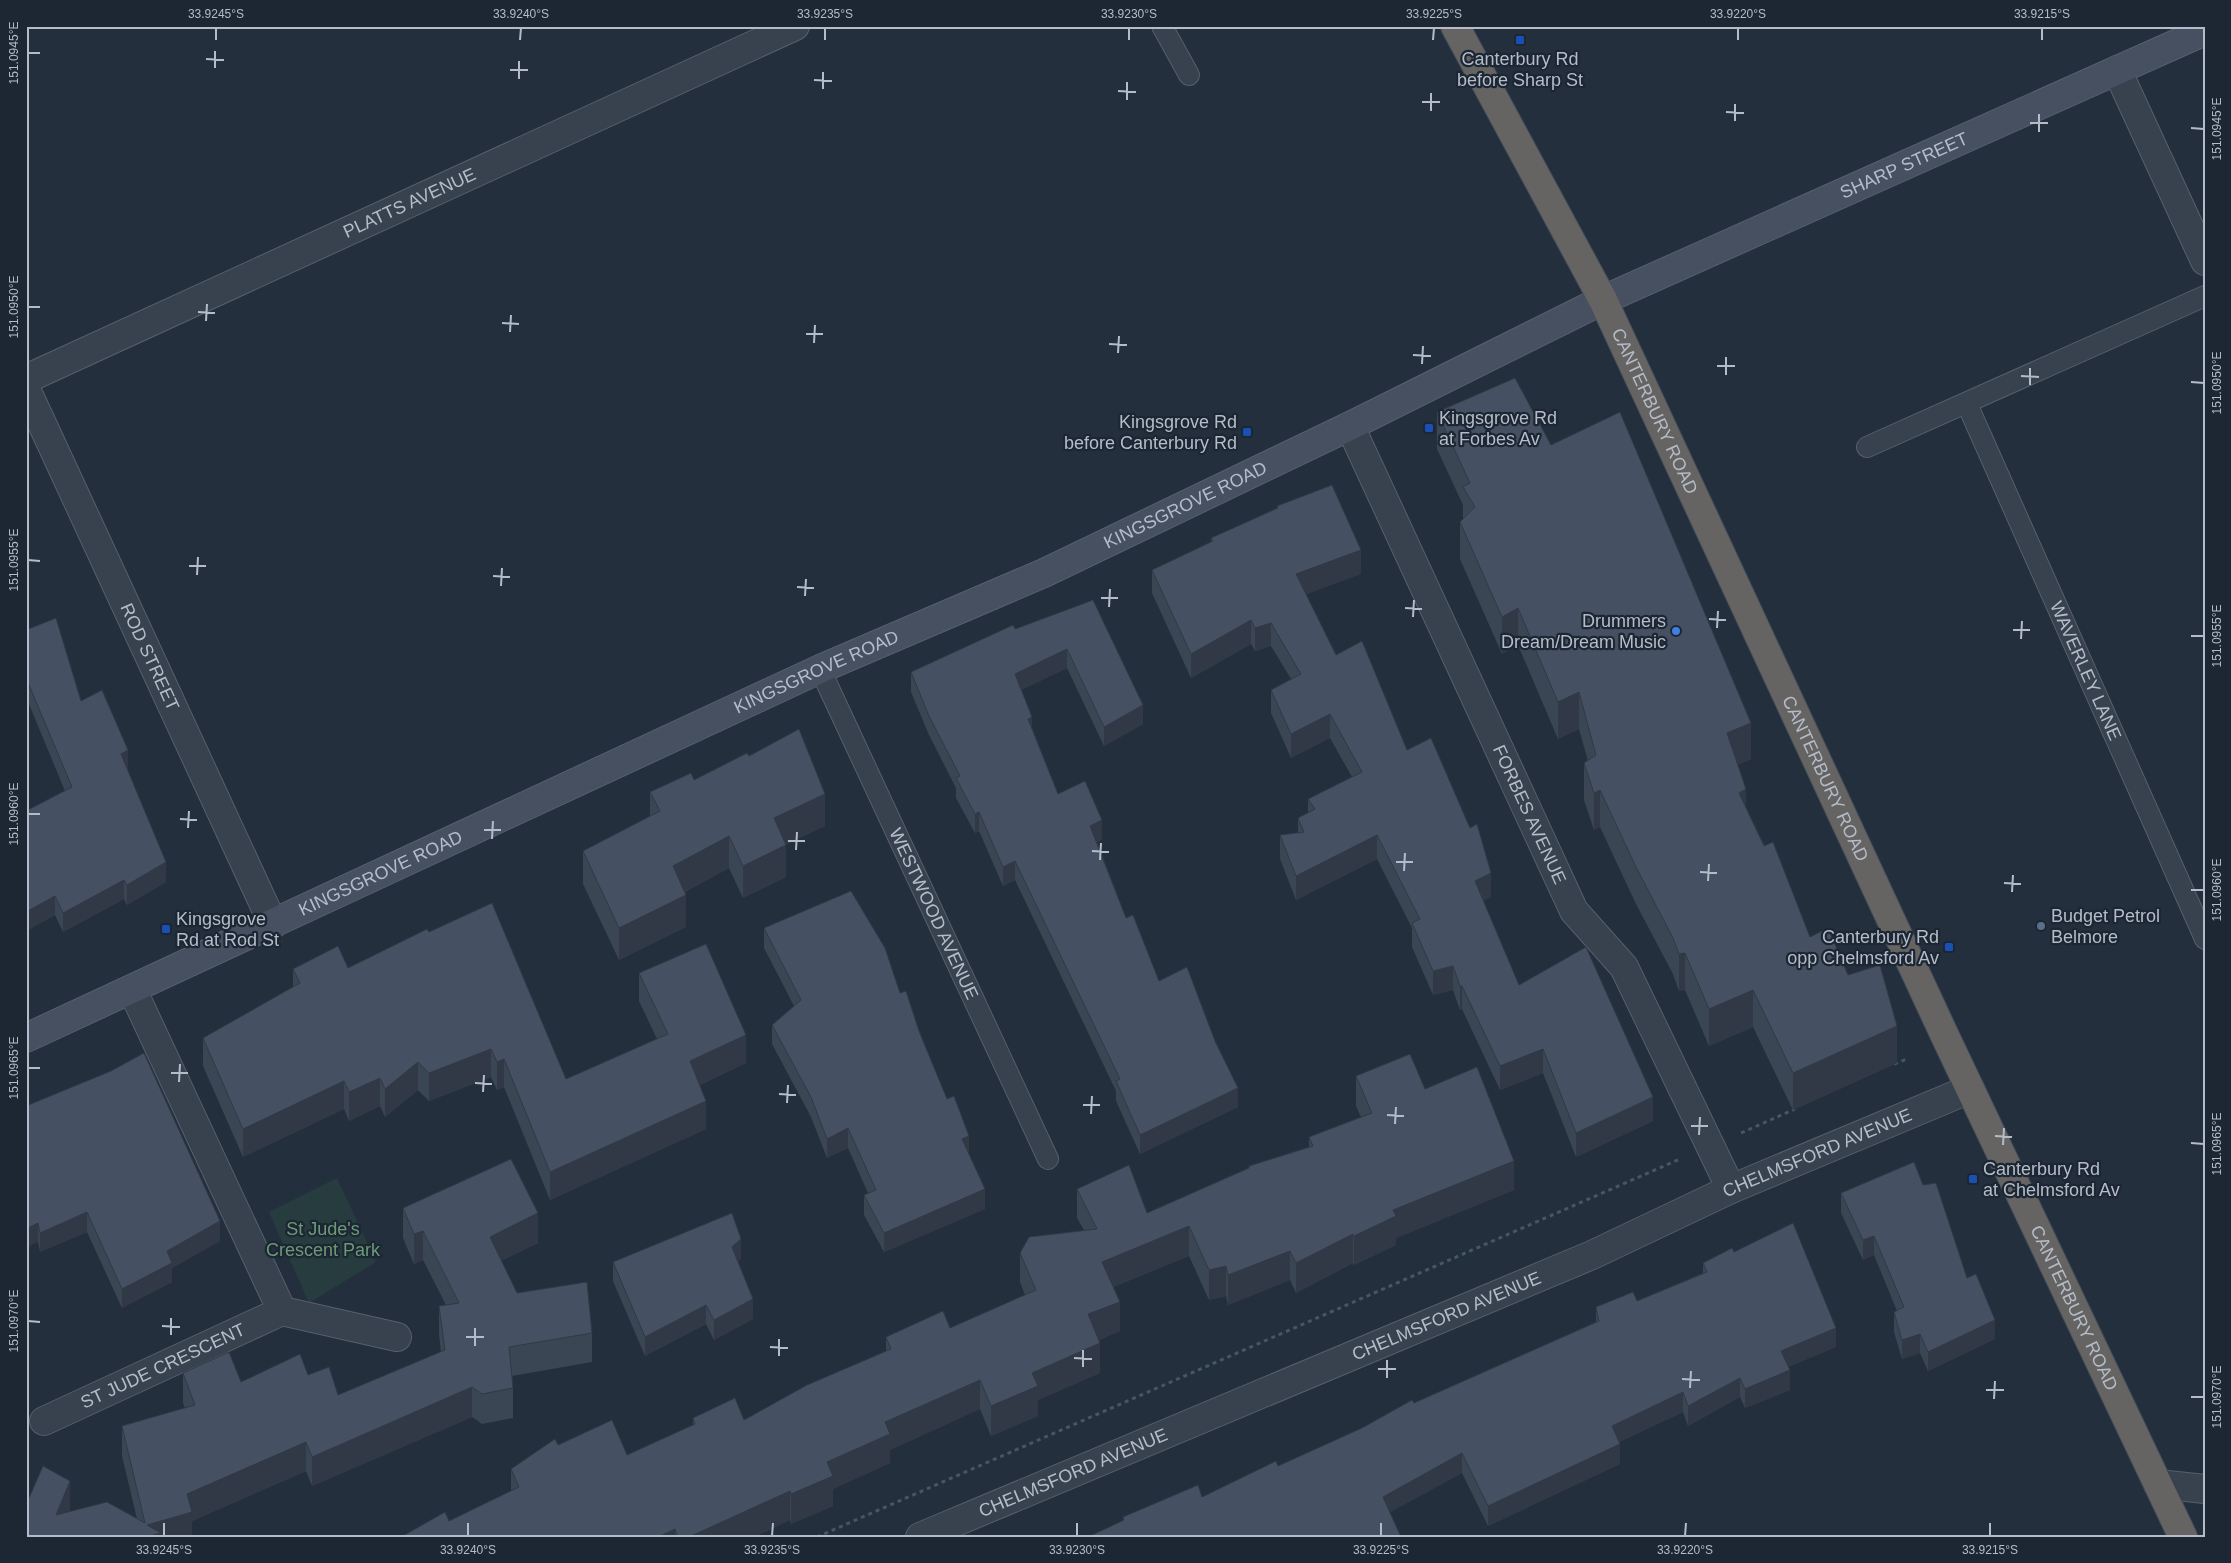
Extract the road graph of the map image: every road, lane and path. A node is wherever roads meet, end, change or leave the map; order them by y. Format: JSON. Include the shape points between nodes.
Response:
{"nodes":[{"id":1,"x":795,"y":26,"type":"edge"},
{"id":2,"x":1162,"y":26,"type":"edge"},
{"id":3,"x":1455,"y":26,"type":"edge"},
{"id":4,"x":2205,"y":31,"type":"edge"},
{"id":5,"x":2117,"y":70,"type":"junction"},
{"id":6,"x":1188,"y":75,"type":"dead end"},
{"id":7,"x":2205,"y":261,"type":"edge"},
{"id":8,"x":2205,"y":296,"type":"edge"},
{"id":9,"x":1603,"y":300,"type":"junction"},
{"id":10,"x":26,"y":379,"type":"edge"},
{"id":11,"x":26,"y":389,"type":"edge"},
{"id":12,"x":1967,"y":404,"type":"junction"},
{"id":13,"x":1350,"y":426,"type":"junction"},
{"id":14,"x":1867,"y":447,"type":"dead end"},
{"id":15,"x":820,"y":669,"type":"junction"},
{"id":16,"x":273,"y":924,"type":"junction"},
{"id":17,"x":2205,"y":939,"type":"edge"},
{"id":18,"x":132,"y":989,"type":"junction"},
{"id":19,"x":26,"y":1038,"type":"edge"},
{"id":20,"x":1907,"y":1059,"type":"dead end"},
{"id":21,"x":1888,"y":1067,"type":"dead end"},
{"id":22,"x":1970,"y":1089,"type":"junction"},
{"id":23,"x":1800,"y":1107,"type":"dead end"},
{"id":24,"x":1709,"y":1146,"type":"junction"},
{"id":25,"x":1048,"y":1159,"type":"dead end"},
{"id":26,"x":1731,"y":1189,"type":"junction"},
{"id":27,"x":282,"y":1312,"type":"junction"},
{"id":28,"x":397,"y":1337,"type":"dead end"},
{"id":29,"x":44,"y":1421,"type":"dead end"},
{"id":30,"x":2158,"y":1484,"type":"junction"},
{"id":31,"x":2205,"y":1489,"type":"edge"},
{"id":32,"x":817,"y":1537,"type":"edge"},
{"id":33,"x":920,"y":1537,"type":"edge"},
{"id":34,"x":2183,"y":1537,"type":"edge"}],
"edges":[{"from":1,"to":10,"type":"street","name":"PLATTS AVENUE"},
{"from":2,"to":6,"type":"lane"},
{"from":3,"to":9,"type":"highway","name":"CANTERBURY ROAD"},
{"from":4,"to":5,"type":"main road","name":"SHARP STREET"},
{"from":5,"to":7,"type":"street"},
{"from":5,"to":9,"type":"main road","name":"SHARP STREET"},
{"from":8,"to":12,"type":"lane"},
{"from":9,"to":13,"type":"main road","name":"KINGSGROVE ROAD"},
{"from":9,"to":22,"type":"highway","name":"CANTERBURY ROAD"},
{"from":11,"to":16,"type":"street","name":"ROD STREET"},
{"from":12,"to":14,"type":"lane"},
{"from":12,"to":17,"type":"lane","name":"WAVERLEY LANE"},
{"from":13,"to":15,"type":"main road","name":"KINGSGROVE ROAD","via":[[1044,573]]},
{"from":13,"to":24,"type":"street","name":"FORBES AVENUE","via":[[1574,911],[1624,967]]},
{"from":15,"to":16,"type":"main road","name":"KINGSGROVE ROAD"},
{"from":15,"to":25,"type":"lane","name":"WESTWOOD AVENUE"},
{"from":16,"to":18,"type":"main road","name":"KINGSGROVE ROAD"},
{"from":18,"to":19,"type":"main road","name":"KINGSGROVE ROAD"},
{"from":18,"to":27,"type":"street"},
{"from":20,"to":21,"type":"path"},
{"from":22,"to":26,"type":"street","name":"CHELMSFORD AVENUE"},
{"from":22,"to":30,"type":"highway","name":"CANTERBURY ROAD"},
{"from":23,"to":24,"type":"path"},
{"from":24,"to":26,"type":"street","name":"FORBES AVENUE"},
{"from":24,"to":32,"type":"path"},
{"from":26,"to":33,"type":"street","name":"CHELMSFORD AVENUE","via":[[1592,1255]]},
{"from":27,"to":28,"type":"street"},
{"from":27,"to":29,"type":"street","name":"ST JUDE CRESCENT"},
{"from":30,"to":31,"type":"street"},
{"from":30,"to":34,"type":"highway","name":"CANTERBURY ROAD"}]}
